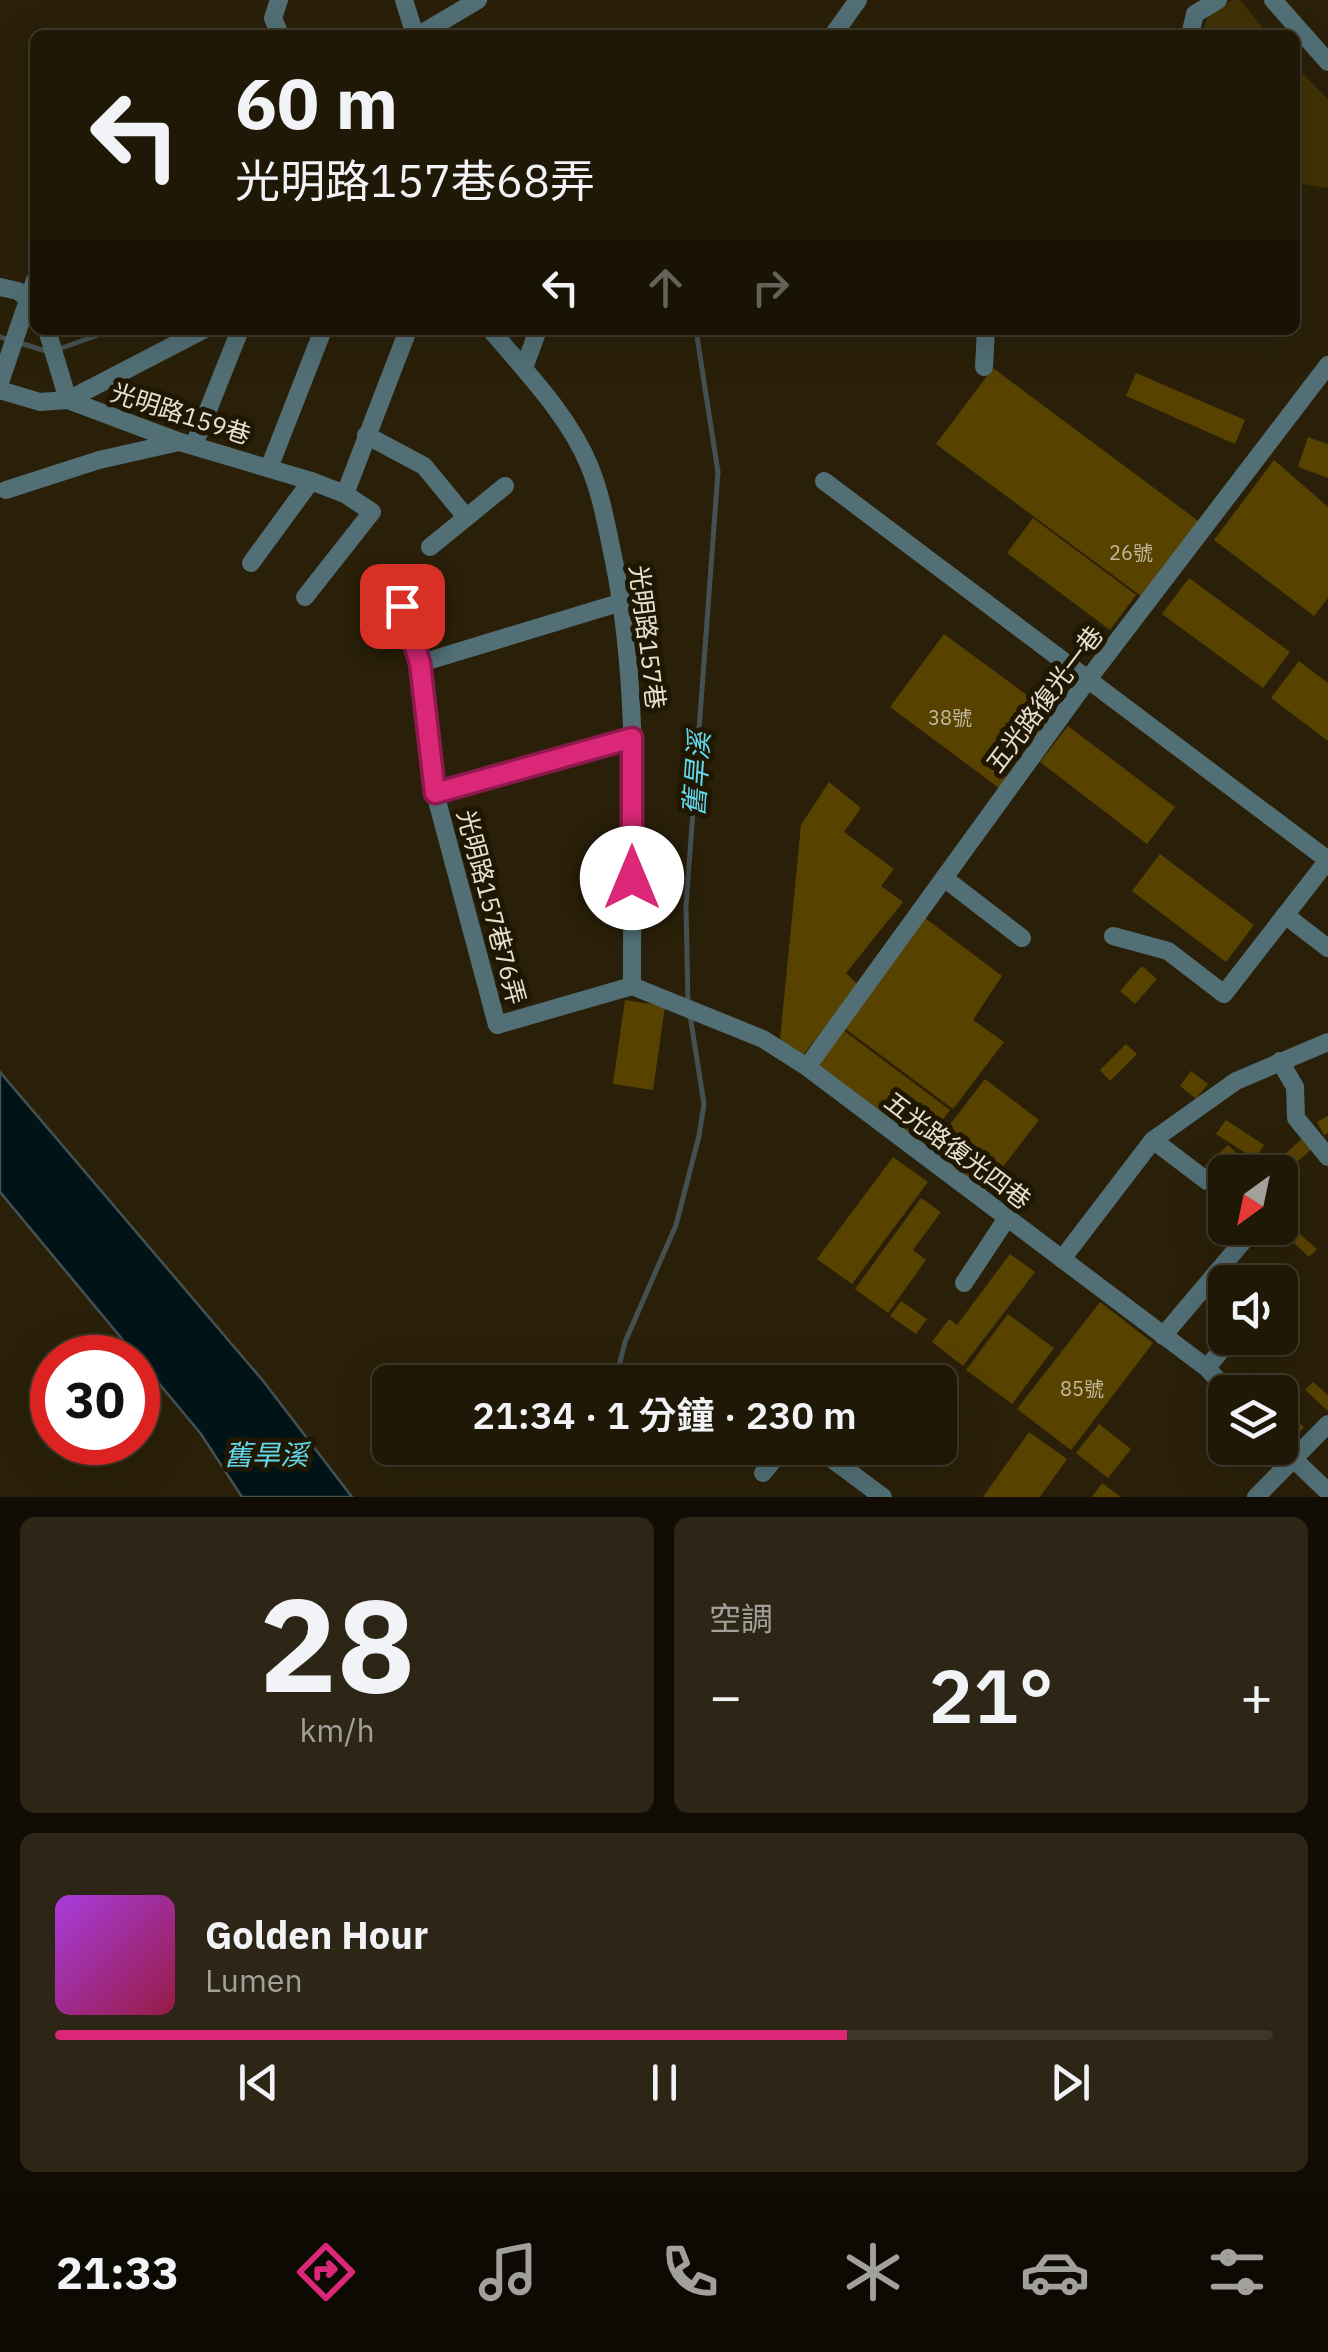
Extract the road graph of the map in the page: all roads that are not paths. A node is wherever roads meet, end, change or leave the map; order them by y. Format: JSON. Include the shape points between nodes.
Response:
{"nodes":[{"id":1,"x":280,"y":0,"type":"edge"},
{"id":2,"x":404,"y":0,"type":"edge"},
{"id":3,"x":478,"y":0,"type":"edge"},
{"id":4,"x":858,"y":0,"type":"edge"},
{"id":5,"x":1218,"y":0,"type":"edge"},
{"id":6,"x":1272,"y":0,"type":"edge"},
{"id":7,"x":278,"y":30,"type":"edge"},
{"id":8,"x":415,"y":30,"type":"edge"},
{"id":9,"x":426,"y":30,"type":"edge"},
{"id":10,"x":837,"y":30,"type":"edge"},
{"id":11,"x":1191,"y":30,"type":"edge"},
{"id":12,"x":1299,"y":30,"type":"edge"},
{"id":13,"x":1300,"y":31,"type":"edge"},
{"id":14,"x":1328,"y":62,"type":"edge"},
{"id":15,"x":0,"y":287,"type":"edge"},
{"id":16,"x":30,"y":293,"type":"edge"},
{"id":17,"x":30,"y":301,"type":"edge"},
{"id":18,"x":48,"y":335,"type":"edge"},
{"id":19,"x":192,"y":335,"type":"edge"},
{"id":20,"x":238,"y":335,"type":"edge"},
{"id":21,"x":321,"y":335,"type":"edge"},
{"id":22,"x":406,"y":335,"type":"edge"},
{"id":23,"x":495,"y":335,"type":"edge"},
{"id":24,"x":536,"y":335,"type":"edge"},
{"id":25,"x":986,"y":335,"type":"edge"},
{"id":26,"x":1328,"y":365,"type":"edge"},
{"id":27,"x":984,"y":367,"type":"dead end"},
{"id":28,"x":524,"y":368,"type":"junction"},
{"id":29,"x":0,"y":386,"type":"edge"},
{"id":30,"x":65,"y":394,"type":"junction"},
{"id":31,"x":366,"y":436,"type":"junction"},
{"id":32,"x":187,"y":444,"type":"junction"},
{"id":33,"x":269,"y":468,"type":"junction"},
{"id":34,"x":311,"y":481,"type":"junction"},
{"id":35,"x":824,"y":481,"type":"dead end"},
{"id":36,"x":506,"y":486,"type":"dead end"},
{"id":37,"x":6,"y":490,"type":"dead end"},
{"id":38,"x":345,"y":494,"type":"junction"},
{"id":39,"x":466,"y":517,"type":"junction"},
{"id":40,"x":430,"y":547,"type":"dead end"},
{"id":41,"x":251,"y":563,"type":"dead end"},
{"id":42,"x":434,"y":577,"type":"dead end"},
{"id":43,"x":306,"y":597,"type":"dead end"},
{"id":44,"x":622,"y":602,"type":"junction"},
{"id":45,"x":420,"y":663,"type":"junction"},
{"id":46,"x":1089,"y":678,"type":"junction"},
{"id":47,"x":632,"y":738,"type":"junction"},
{"id":48,"x":435,"y":793,"type":"junction"},
{"id":49,"x":1328,"y":860,"type":"edge"},
{"id":50,"x":944,"y":878,"type":"junction"},
{"id":51,"x":1285,"y":914,"type":"junction"},
{"id":52,"x":1113,"y":936,"type":"dead end"},
{"id":53,"x":1022,"y":938,"type":"dead end"},
{"id":54,"x":1328,"y":948,"type":"edge"},
{"id":55,"x":632,"y":986,"type":"junction"},
{"id":56,"x":1328,"y":1042,"type":"edge"},
{"id":57,"x":1280,"y":1060,"type":"junction"},
{"id":58,"x":807,"y":1067,"type":"junction"},
{"id":59,"x":1154,"y":1140,"type":"junction"},
{"id":60,"x":1328,"y":1158,"type":"edge"},
{"id":61,"x":1208,"y":1181,"type":"dead end"},
{"id":62,"x":1007,"y":1218,"type":"junction"},
{"id":63,"x":1240,"y":1245,"type":"edge"},
{"id":64,"x":1062,"y":1259,"type":"junction"},
{"id":65,"x":964,"y":1283,"type":"dead end"},
{"id":66,"x":1163,"y":1336,"type":"junction"},
{"id":67,"x":1217,"y":1355,"type":"edge"},
{"id":68,"x":1206,"y":1368,"type":"junction"},
{"id":69,"x":1213,"y":1375,"type":"edge"},
{"id":70,"x":1328,"y":1424,"type":"edge"},
{"id":71,"x":1298,"y":1445,"type":"edge"},
{"id":72,"x":1298,"y":1464,"type":"edge"},
{"id":73,"x":770,"y":1465,"type":"edge"},
{"id":74,"x":840,"y":1465,"type":"edge"},
{"id":75,"x":1278,"y":1465,"type":"edge"},
{"id":76,"x":763,"y":1474,"type":"dead end"},
{"id":77,"x":1328,"y":1492,"type":"edge"},
{"id":78,"x":883,"y":1497,"type":"edge"},
{"id":79,"x":1256,"y":1497,"type":"edge"}],
"edges":[{"from":1,"to":7,"type":"street","via":[[273,18]]},
{"from":2,"to":8,"type":"street"},
{"from":3,"to":9,"type":"street"},
{"from":4,"to":10,"type":"street"},
{"from":5,"to":11,"type":"street","via":[[1196,14]]},
{"from":6,"to":12,"type":"street"},
{"from":13,"to":14,"type":"street"},
{"from":15,"to":16,"type":"street"},
{"from":17,"to":29,"type":"street"},
{"from":18,"to":30,"type":"street"},
{"from":19,"to":30,"type":"street"},
{"from":20,"to":32,"type":"street"},
{"from":21,"to":33,"type":"street"},
{"from":22,"to":31,"type":"street"},
{"from":23,"to":28,"type":"street","name":"光明路157巷"},
{"from":24,"to":28,"type":"street"},
{"from":25,"to":27,"type":"street"},
{"from":26,"to":46,"type":"street","name":"五光路復光一巷"},
{"from":28,"to":44,"type":"street","name":"光明路157巷","via":[[588,461]]},
{"from":29,"to":30,"type":"street","name":"光明路159巷","via":[[40,402]]},
{"from":30,"to":32,"type":"street","name":"光明路159巷"},
{"from":31,"to":38,"type":"street"},
{"from":31,"to":39,"type":"street","via":[[424,466]]},
{"from":32,"to":33,"type":"street","name":"光明路159巷"},
{"from":32,"to":37,"type":"street","via":[[99,460]]},
{"from":33,"to":34,"type":"street","name":"光明路159巷"},
{"from":34,"to":38,"type":"street","name":"光明路159巷"},
{"from":34,"to":41,"type":"street"},
{"from":35,"to":46,"type":"street"},
{"from":36,"to":39,"type":"street"},
{"from":38,"to":43,"type":"street","via":[[372,512]]},
{"from":39,"to":40,"type":"street"},
{"from":42,"to":45,"type":"street","name":"光明路157巷76弄","via":[[402,606]]},
{"from":44,"to":45,"type":"street"},
{"from":44,"to":47,"type":"street","name":"光明路157巷"},
{"from":45,"to":48,"type":"street","name":"光明路157巷76弄"},
{"from":46,"to":49,"type":"street"},
{"from":46,"to":50,"type":"street","name":"五光路復光一巷"},
{"from":47,"to":48,"type":"street"},
{"from":47,"to":55,"type":"street","name":"光明路157巷"},
{"from":48,"to":55,"type":"street","name":"光明路157巷76弄","via":[[497,1025]]},
{"from":49,"to":51,"type":"street"},
{"from":50,"to":53,"type":"street"},
{"from":50,"to":58,"type":"street","name":"五光路復光一巷"},
{"from":51,"to":52,"type":"street","via":[[1224,994],[1168,951]]},
{"from":51,"to":54,"type":"street"},
{"from":55,"to":58,"type":"street","name":"五光路復光四巷","via":[[763,1039]]},
{"from":56,"to":57,"type":"street"},
{"from":57,"to":59,"type":"street","via":[[1236,1080]]},
{"from":57,"to":60,"type":"street","via":[[1295,1086],[1296,1118]]},
{"from":58,"to":62,"type":"street","name":"五光路復光四巷"},
{"from":59,"to":61,"type":"street"},
{"from":59,"to":64,"type":"street"},
{"from":62,"to":64,"type":"street","name":"五光路復光四巷"},
{"from":62,"to":65,"type":"street"},
{"from":63,"to":66,"type":"street"},
{"from":64,"to":66,"type":"street","name":"五光路復光四巷"},
{"from":66,"to":68,"type":"street","name":"五光路復光四巷"},
{"from":67,"to":68,"type":"street"},
{"from":68,"to":69,"type":"street","name":"五光路復光四巷"},
{"from":70,"to":71,"type":"street"},
{"from":72,"to":77,"type":"street"},
{"from":73,"to":76,"type":"street"},
{"from":74,"to":78,"type":"street"},
{"from":75,"to":79,"type":"street"}]}
